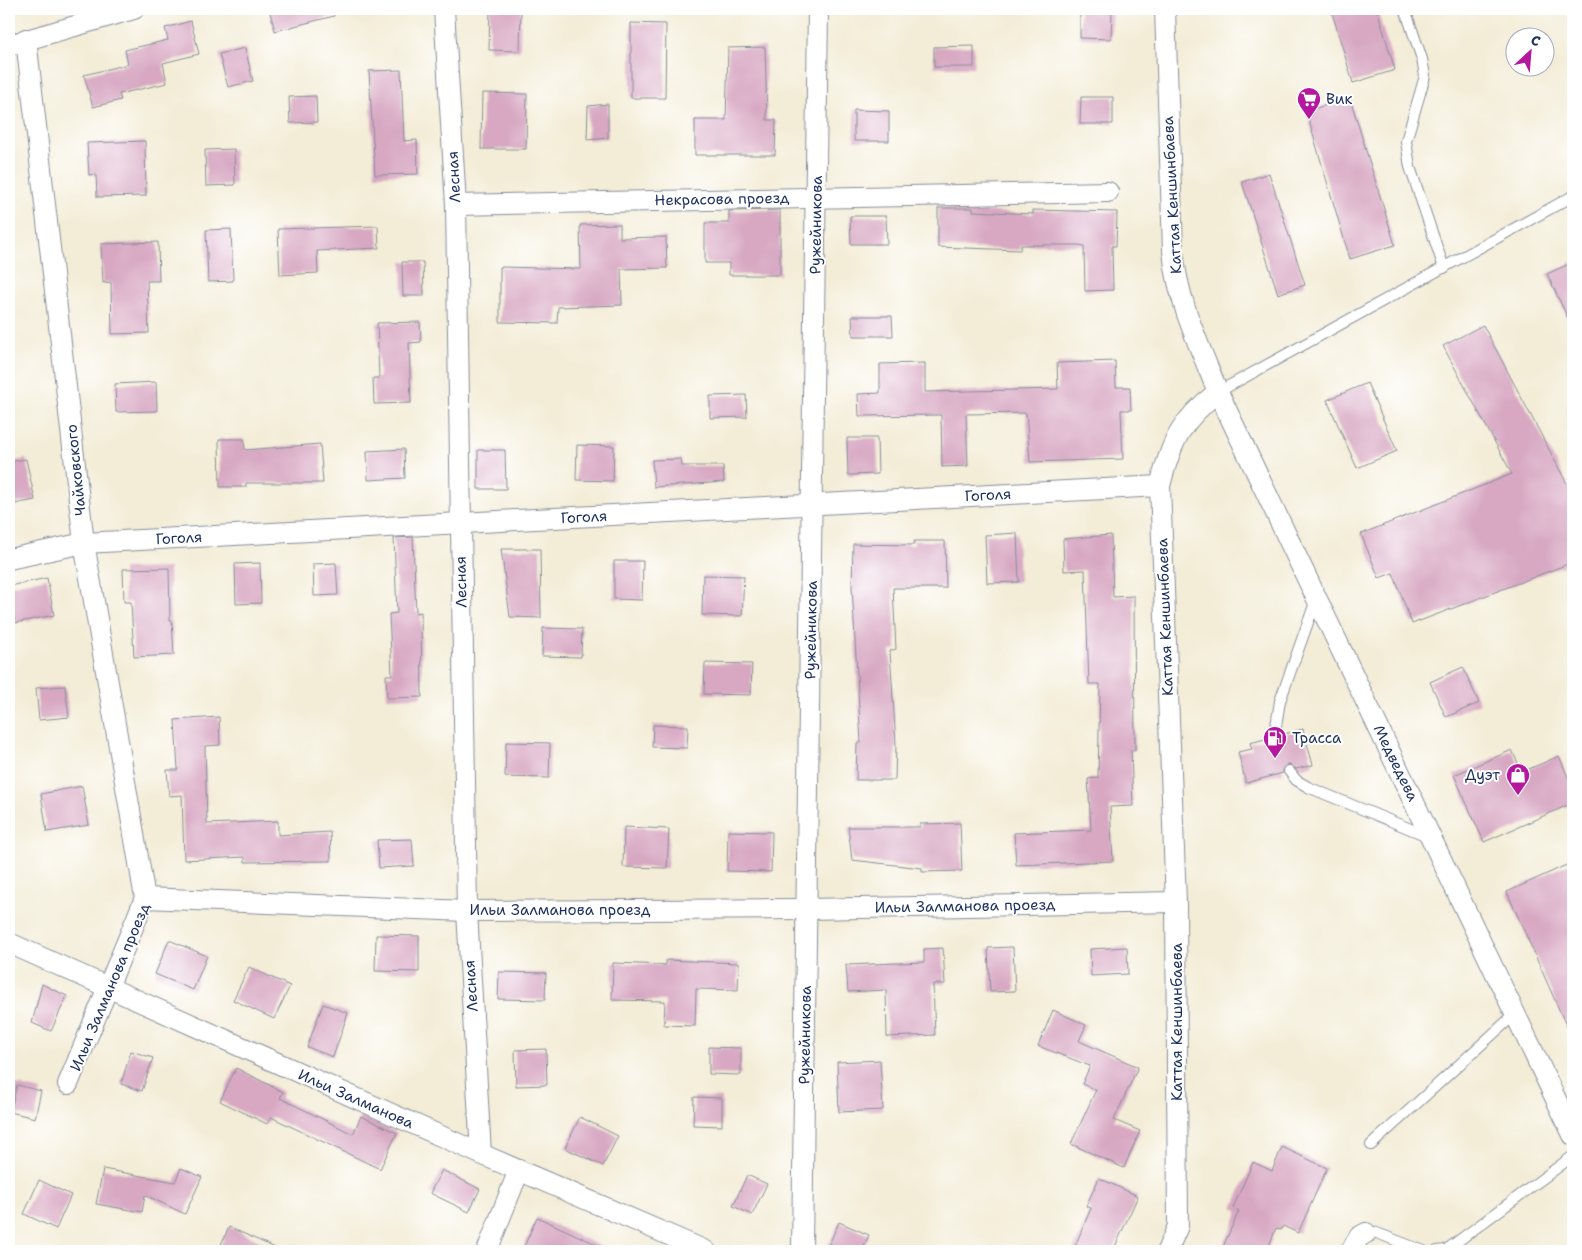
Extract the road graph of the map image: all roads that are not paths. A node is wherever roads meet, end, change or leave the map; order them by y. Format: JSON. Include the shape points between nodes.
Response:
{"nodes":[{"id":1,"x":134,"y":9,"type":"edge"},
{"id":2,"x":444,"y":9,"type":"edge"},
{"id":3,"x":818,"y":9,"type":"edge"},
{"id":4,"x":1165,"y":9,"type":"edge"},
{"id":5,"x":1405,"y":9,"type":"edge"},
{"id":6,"x":18,"y":42,"type":"edge"},
{"id":7,"x":1108,"y":192,"type":"dead end"},
{"id":8,"x":816,"y":196,"type":"junction"},
{"id":9,"x":1573,"y":196,"type":"edge"},
{"id":10,"x":456,"y":205,"type":"junction"},
{"id":11,"x":1444,"y":268,"type":"junction"},
{"id":12,"x":1218,"y":392,"type":"junction"},
{"id":13,"x":1160,"y":486,"type":"junction"},
{"id":14,"x":813,"y":505,"type":"junction"},
{"id":15,"x":460,"y":524,"type":"junction"},
{"id":16,"x":84,"y":543,"type":"junction"},
{"id":17,"x":9,"y":560,"type":"edge"},
{"id":18,"x":1317,"y":597,"type":"junction"},
{"id":19,"x":1276,"y":726,"type":"dead end"},
{"id":20,"x":1289,"y":772,"type":"dead end"},
{"id":21,"x":1432,"y":838,"type":"junction"},
{"id":22,"x":145,"y":898,"type":"junction"},
{"id":23,"x":1176,"y":902,"type":"junction"},
{"id":24,"x":807,"y":909,"type":"junction"},
{"id":25,"x":466,"y":911,"type":"junction"},
{"id":26,"x":9,"y":943,"type":"edge"},
{"id":27,"x":108,"y":988,"type":"junction"},
{"id":28,"x":1516,"y":1013,"type":"junction"},
{"id":29,"x":68,"y":1084,"type":"dead end"},
{"id":30,"x":1573,"y":1135,"type":"edge"},
{"id":31,"x":1371,"y":1145,"type":"dead end"},
{"id":32,"x":482,"y":1154,"type":"junction"},
{"id":33,"x":1573,"y":1156,"type":"edge"},
{"id":34,"x":518,"y":1170,"type":"junction"},
{"id":35,"x":1366,"y":1232,"type":"joint"},
{"id":36,"x":486,"y":1251,"type":"edge"},
{"id":37,"x":706,"y":1251,"type":"edge"},
{"id":38,"x":802,"y":1251,"type":"edge"},
{"id":39,"x":1167,"y":1251,"type":"edge"},
{"id":40,"x":1352,"y":1251,"type":"edge"},
{"id":41,"x":1424,"y":1251,"type":"edge"},
{"id":42,"x":1437,"y":1251,"type":"edge"}],
"edges":[{"from":1,"to":6,"type":"street"},
{"from":2,"to":10,"type":"street","name":"Лесная"},
{"from":3,"to":8,"type":"street","name":"Ружейникова"},
{"from":4,"to":12,"type":"street","name":"Каттая Кеншинбаева","via":[[1171,221],[1176,279]]},
{"from":5,"to":11,"type":"lane","via":[[1422,59],[1424,76],[1406,141],[1410,167]]},
{"from":6,"to":16,"type":"street","name":"Чайковского"},
{"from":7,"to":8,"type":"street","name":"Некрасова проезд"},
{"from":8,"to":10,"type":"street","name":"Некрасова проезд"},
{"from":8,"to":14,"type":"street","name":"Ружейникова"},
{"from":9,"to":11,"type":"lane"},
{"from":10,"to":15,"type":"street","name":"Лесная"},
{"from":11,"to":12,"type":"lane"},
{"from":12,"to":13,"type":"street","name":"Каттая Кеншинбаева","via":[[1183,425],[1168,454]]},
{"from":12,"to":18,"type":"street","name":"Медведева"},
{"from":13,"to":14,"type":"street","name":"Гоголя"},
{"from":13,"to":23,"type":"street","name":"Каттая Кеншинбаева"},
{"from":14,"to":15,"type":"street","name":"Гоголя"},
{"from":14,"to":24,"type":"street","name":"Ружейникова"},
{"from":15,"to":16,"type":"street","name":"Гоголя"},
{"from":15,"to":25,"type":"street","name":"Лесная"},
{"from":16,"to":17,"type":"street","name":"Гоголя"},
{"from":16,"to":22,"type":"street","name":"Чайковского"},
{"from":18,"to":19,"type":"lane","via":[[1280,701]]},
{"from":18,"to":21,"type":"street","name":"Медведева"},
{"from":20,"to":21,"type":"lane","via":[[1308,787]]},
{"from":21,"to":28,"type":"street","name":"Медведева"},
{"from":22,"to":25,"type":"street","name":"Ильи Залманова проезд"},
{"from":22,"to":27,"type":"street","name":"Ильи Залманова проезд"},
{"from":23,"to":24,"type":"street","name":"Ильи Залманова проезд"},
{"from":23,"to":39,"type":"street","name":"Каттая Кеншинбаева","via":[[1178,1226]]},
{"from":24,"to":25,"type":"street","name":"Ильи Залманова проезд"},
{"from":24,"to":38,"type":"street","name":"Ружейникова"},
{"from":25,"to":32,"type":"street","name":"Лесная"},
{"from":26,"to":27,"type":"street","name":"Ильи Залманова"},
{"from":27,"to":29,"type":"street","name":"Ильи Залманова проезд"},
{"from":27,"to":32,"type":"street","name":"Ильи Залманова"},
{"from":28,"to":30,"type":"street","name":"Медведева"},
{"from":28,"to":31,"type":"lane"},
{"from":32,"to":34,"type":"street","name":"Ильи Залманова"},
{"from":33,"to":42,"type":"lane","via":[[1446,1250]]},
{"from":34,"to":36,"type":"street"},
{"from":34,"to":37,"type":"street","name":"Ильи Залманова"},
{"from":35,"to":40,"type":"street","via":[[1359,1237]]},
{"from":35,"to":41,"type":"lane"}]}
